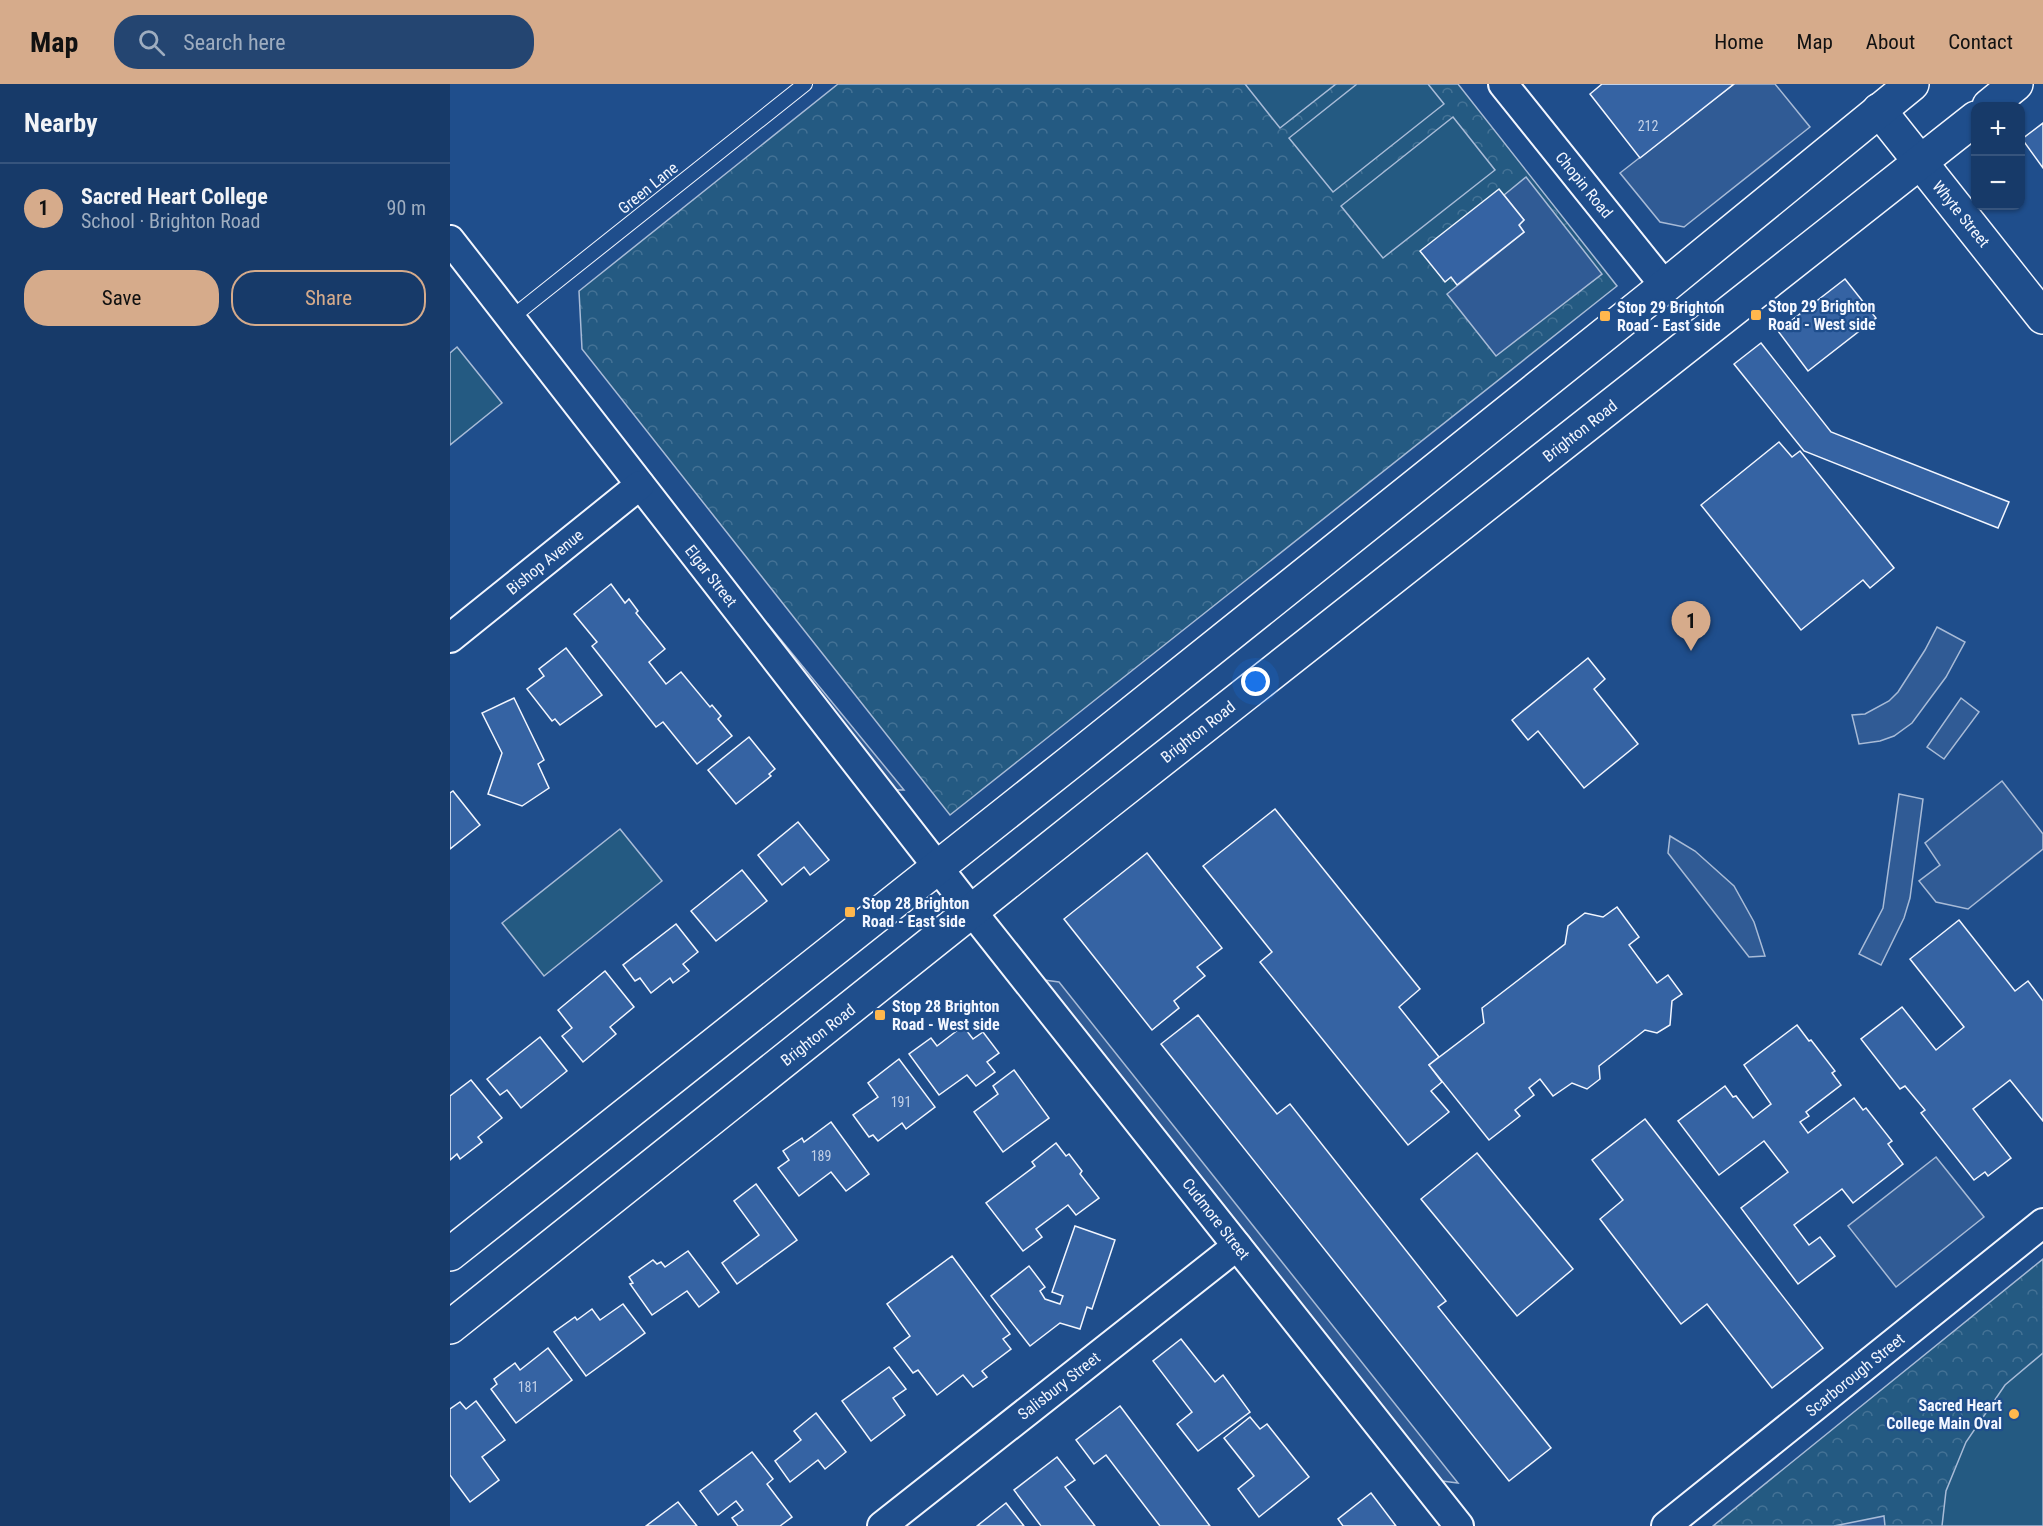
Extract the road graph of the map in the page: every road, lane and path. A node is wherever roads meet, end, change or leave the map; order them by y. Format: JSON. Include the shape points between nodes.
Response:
{"nodes":[{"id":1,"x":805,"y":84,"type":"edge"},
{"id":2,"x":1503,"y":84,"type":"edge"},
{"id":3,"x":1912,"y":84,"type":"edge"},
{"id":4,"x":2016,"y":84,"type":"edge"},
{"id":5,"x":1994,"y":102,"type":"edge"},
{"id":6,"x":1879,"y":110,"type":"junction"},
{"id":7,"x":1971,"y":122,"type":"edge"},
{"id":8,"x":1920,"y":163,"type":"junction"},
{"id":9,"x":450,"y":240,"type":"edge"},
{"id":10,"x":1665,"y":286,"type":"junction"},
{"id":11,"x":2043,"y":317,"type":"edge"},
{"id":12,"x":511,"y":318,"type":"junction"},
{"id":13,"x":640,"y":485,"type":"junction"},
{"id":14,"x":450,"y":638,"type":"edge"},
{"id":15,"x":937,"y":867,"type":"junction"},
{"id":16,"x":972,"y":912,"type":"junction"},
{"id":17,"x":2043,"y":1224,"type":"edge"},
{"id":18,"x":1237,"y":1246,"type":"junction"},
{"id":19,"x":450,"y":1254,"type":"edge"},
{"id":20,"x":450,"y":1327,"type":"edge"},
{"id":21,"x":882,"y":1526,"type":"edge"},
{"id":22,"x":1459,"y":1526,"type":"edge"},
{"id":23,"x":1666,"y":1526,"type":"edge"}],
"edges":[{"from":1,"to":12,"type":"lane","name":"Green Lane"},
{"from":2,"to":10,"type":"street","name":"Chopin Road"},
{"from":3,"to":6,"type":"main road"},
{"from":4,"to":5,"type":"main road"},
{"from":6,"to":8,"type":"main road","name":"Whyte Street"},
{"from":6,"to":10,"type":"main road"},
{"from":7,"to":8,"type":"main road","name":"Brighton Road"},
{"from":8,"to":11,"type":"main road","name":"Whyte Street"},
{"from":8,"to":16,"type":"main road","name":"Brighton Road"},
{"from":9,"to":12,"type":"street","name":"Elgar Street"},
{"from":10,"to":15,"type":"main road"},
{"from":12,"to":13,"type":"street","name":"Elgar Street"},
{"from":13,"to":14,"type":"street","name":"Bishop Avenue"},
{"from":13,"to":15,"type":"street","name":"Elgar Street"},
{"from":15,"to":16,"type":"street","name":"Elgar Street"},
{"from":15,"to":19,"type":"main road"},
{"from":16,"to":18,"type":"street","name":"Cudmore Street"},
{"from":16,"to":20,"type":"main road","name":"Brighton Road"},
{"from":17,"to":23,"type":"street","name":"Scarborough Street"},
{"from":18,"to":21,"type":"street","name":"Salisbury Street"},
{"from":18,"to":22,"type":"street","name":"Cudmore Street"}]}
